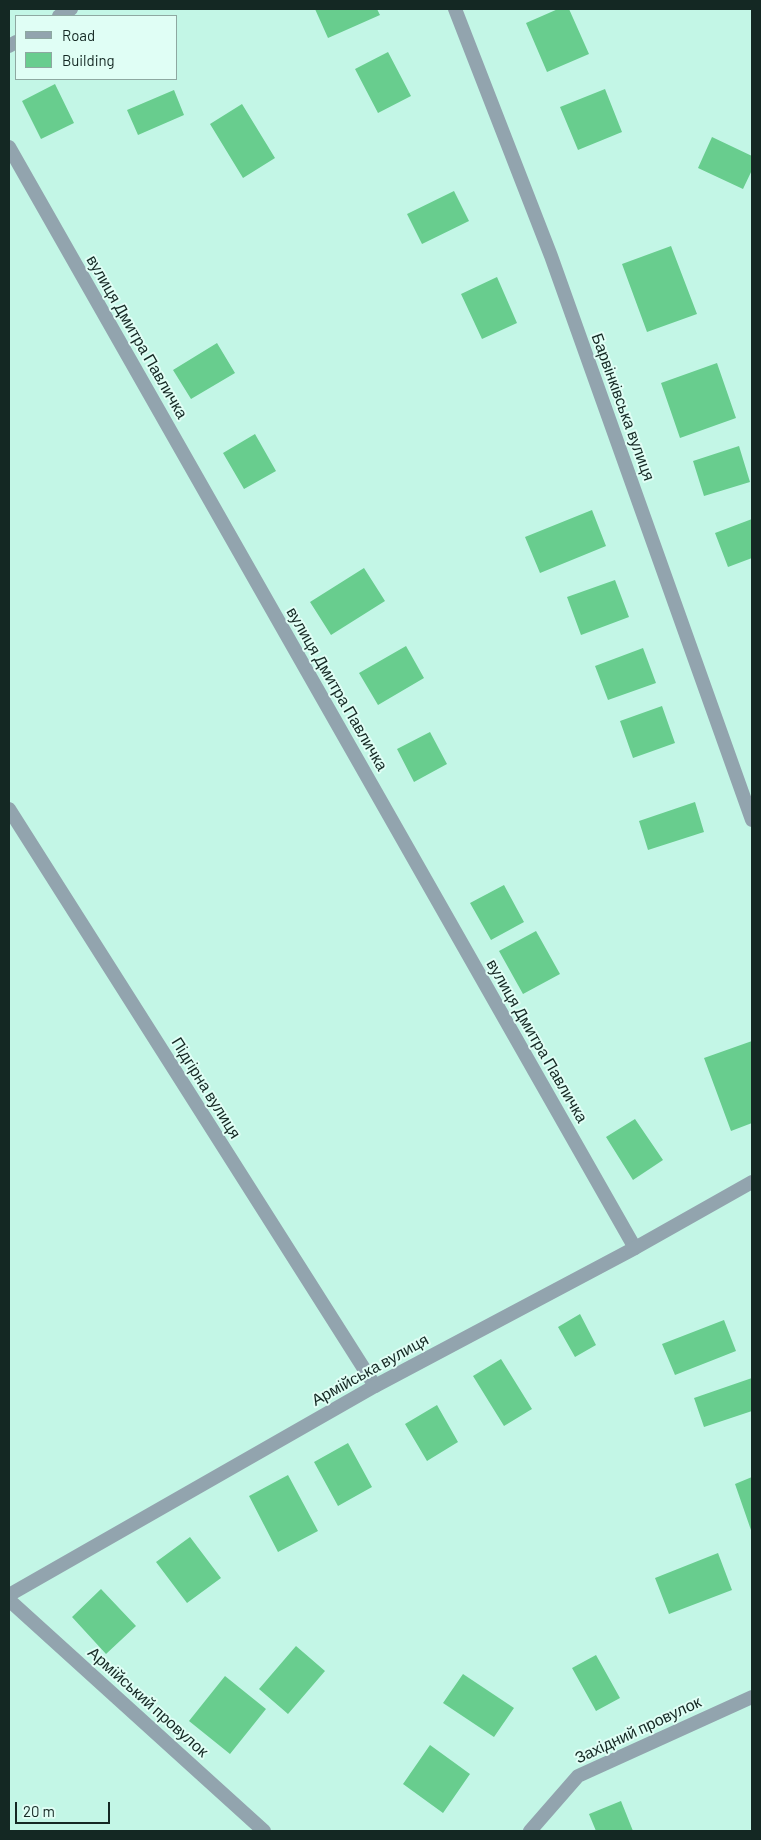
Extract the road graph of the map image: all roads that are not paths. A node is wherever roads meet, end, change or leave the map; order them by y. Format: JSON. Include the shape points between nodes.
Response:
{"nodes":[{"id":1,"x":455,"y":9,"type":"edge"},
{"id":2,"x":9,"y":147,"type":"edge"},
{"id":3,"x":9,"y":809,"type":"edge"},
{"id":4,"x":752,"y":820,"type":"edge"},
{"id":5,"x":752,"y":1182,"type":"edge"},
{"id":6,"x":635,"y":1248,"type":"junction"},
{"id":7,"x":374,"y":1386,"type":"junction"},
{"id":8,"x":9,"y":1595,"type":"edge"},
{"id":9,"x":9,"y":1600,"type":"edge"},
{"id":10,"x":752,"y":1697,"type":"edge"},
{"id":11,"x":264,"y":1831,"type":"edge"},
{"id":12,"x":530,"y":1831,"type":"edge"}],
"edges":[{"from":1,"to":4,"type":"street","name":"Барвінківська вулиця","via":[[551,256]]},
{"from":2,"to":6,"type":"street","name":"вулиця Дмитра Павличка"},
{"from":3,"to":7,"type":"street","name":"Підгірна вулиця"},
{"from":5,"to":6,"type":"street","name":"Армійська вулиця"},
{"from":6,"to":7,"type":"street","name":"Армійська вулиця"},
{"from":7,"to":8,"type":"street","name":"Армійська вулиця"},
{"from":9,"to":11,"type":"street","name":"Армійський провулок"},
{"from":10,"to":12,"type":"street","name":"Західний провулок","via":[[578,1776]]}]}
